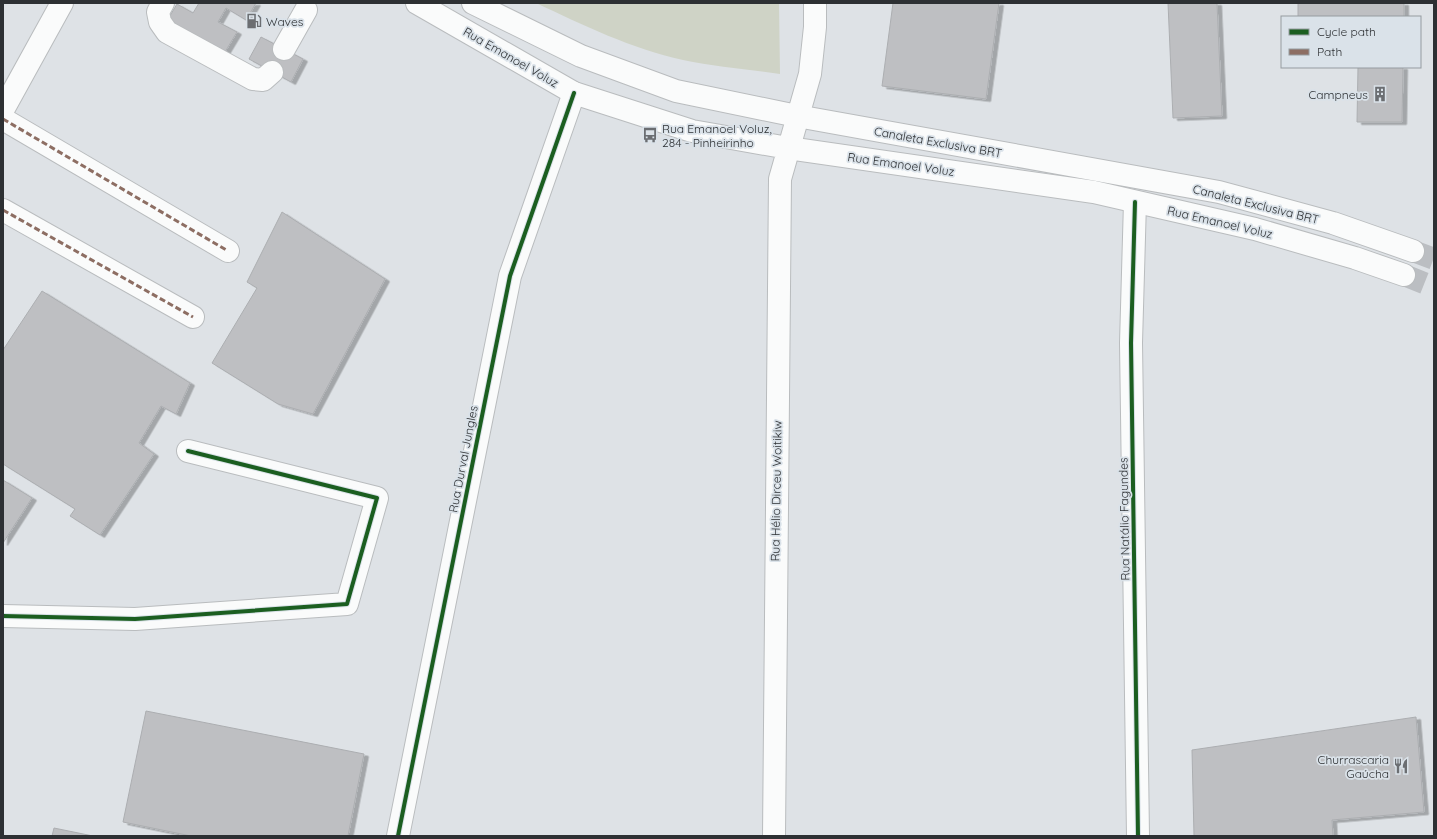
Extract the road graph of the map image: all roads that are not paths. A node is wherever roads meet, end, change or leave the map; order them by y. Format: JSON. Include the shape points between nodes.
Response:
{"nodes":[{"id":1,"x":62,"y":3,"type":"edge"},
{"id":2,"x":163,"y":3,"type":"edge"},
{"id":3,"x":418,"y":3,"type":"edge"},
{"id":4,"x":473,"y":3,"type":"edge"},
{"id":5,"x":815,"y":3,"type":"edge"},
{"id":6,"x":305,"y":5,"type":"edge"},
{"id":7,"x":284,"y":49,"type":"dead end"},
{"id":8,"x":272,"y":72,"type":"dead end"},
{"id":9,"x":574,"y":93,"type":"junction"},
{"id":10,"x":3,"y":110,"type":"edge"},
{"id":11,"x":797,"y":116,"type":"junction"},
{"id":12,"x":3,"y":119,"type":"edge"},
{"id":13,"x":788,"y":148,"type":"junction"},
{"id":14,"x":1135,"y":202,"type":"junction"},
{"id":15,"x":3,"y":210,"type":"edge"},
{"id":16,"x":228,"y":251,"type":"dead end"},
{"id":17,"x":1413,"y":251,"type":"tunnel mouth"},
{"id":18,"x":1404,"y":275,"type":"tunnel mouth"},
{"id":19,"x":193,"y":317,"type":"dead end"},
{"id":20,"x":188,"y":451,"type":"dead end"},
{"id":21,"x":3,"y":616,"type":"edge"},
{"id":22,"x":398,"y":836,"type":"edge"},
{"id":23,"x":774,"y":836,"type":"edge"},
{"id":24,"x":1138,"y":836,"type":"edge"}],
"edges":[{"from":1,"to":10,"type":"street"},
{"from":2,"to":8,"type":"street","via":[[158,12],[160,22],[167,32],[253,80],[262,80]]},
{"from":3,"to":9,"type":"street","name":"Rua Emanoel Voluz"},
{"from":4,"to":11,"type":"street","name":"Canaleta Exclusiva BRT","via":[[581,56],[676,92]]},
{"from":5,"to":11,"type":"street","name":"Rua Hélio Dirceu Woitikiw","via":[[816,27],[810,74]]},
{"from":6,"to":7,"type":"street"},
{"from":9,"to":13,"type":"street","name":"Rua Emanoel Voluz","via":[[692,131]]},
{"from":9,"to":22,"type":"street","name":"Rua Durval Jungles","via":[[510,276]]},
{"from":11,"to":13,"type":"street","name":"Rua Hélio Dirceu Woitikiw"},
{"from":11,"to":17,"type":"street","name":"Canaleta Exclusiva BRT","via":[[1220,192],[1333,223]]},
{"from":12,"to":16,"type":"street"},
{"from":13,"to":14,"type":"street","name":"Rua Emanoel Voluz","via":[[1094,192]]},
{"from":13,"to":23,"type":"street","name":"Rua Hélio Dirceu Woitikiw","via":[[780,179]]},
{"from":14,"to":18,"type":"street","name":"Rua Emanoel Voluz","via":[[1255,229]]},
{"from":14,"to":24,"type":"street","name":"Rua Natálio Fagundes","via":[[1131,343]]},
{"from":15,"to":19,"type":"street"},
{"from":20,"to":21,"type":"street","via":[[377,498],[347,604],[135,618]]}]}
